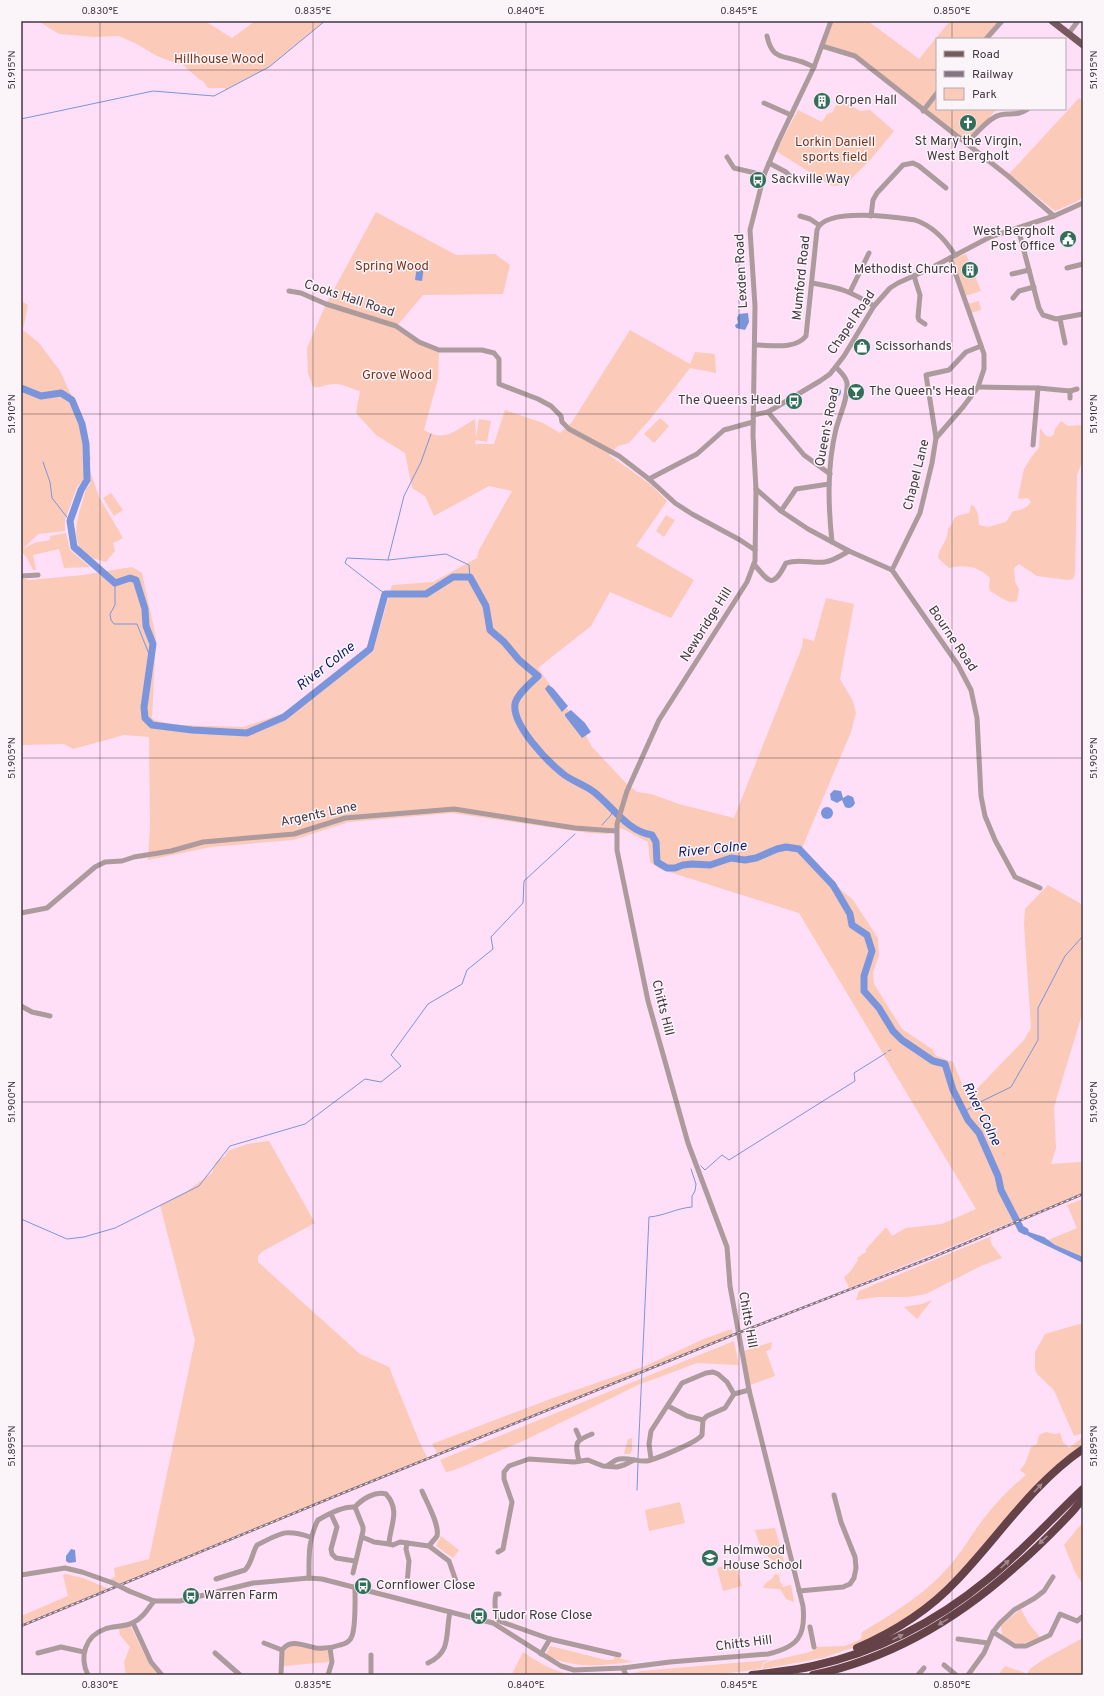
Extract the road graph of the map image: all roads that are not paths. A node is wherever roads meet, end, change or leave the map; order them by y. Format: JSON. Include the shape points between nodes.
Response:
{"nodes":[{"id":1,"x":831,"y":21,"type":"edge"},
{"id":2,"x":1002,"y":21,"type":"edge"},
{"id":3,"x":1052,"y":21,"type":"edge"},
{"id":4,"x":1078,"y":21,"type":"edge"},
{"id":5,"x":1069,"y":33,"type":"junction"},
{"id":6,"x":767,"y":36,"type":"dead end"},
{"id":7,"x":987,"y":38,"type":"edge"},
{"id":8,"x":1083,"y":45,"type":"edge"},
{"id":9,"x":822,"y":46,"type":"junction"},
{"id":10,"x":814,"y":67,"type":"junction"},
{"id":11,"x":936,"y":94,"type":"edge"},
{"id":12,"x":764,"y":103,"type":"dead end"},
{"id":13,"x":1026,"y":110,"type":"edge"},
{"id":14,"x":923,"y":111,"type":"junction"},
{"id":15,"x":791,"y":115,"type":"junction"},
{"id":16,"x":966,"y":144,"type":"junction"},
{"id":17,"x":727,"y":157,"type":"dead end"},
{"id":18,"x":769,"y":163,"type":"junction"},
{"id":19,"x":764,"y":175,"type":"junction"},
{"id":20,"x":793,"y":179,"type":"dead end"},
{"id":21,"x":946,"y":188,"type":"dead end"},
{"id":22,"x":1083,"y":203,"type":"edge"},
{"id":23,"x":800,"y":216,"type":"dead end"},
{"id":24,"x":871,"y":216,"type":"junction"},
{"id":25,"x":1054,"y":216,"type":"junction"},
{"id":26,"x":819,"y":225,"type":"junction"},
{"id":27,"x":1018,"y":228,"type":"junction"},
{"id":28,"x":869,"y":253,"type":"dead end"},
{"id":29,"x":955,"y":255,"type":"junction"},
{"id":30,"x":950,"y":258,"type":"junction"},
{"id":31,"x":1083,"y":264,"type":"edge"},
{"id":32,"x":1067,"y":268,"type":"dead end"},
{"id":33,"x":1029,"y":270,"type":"junction"},
{"id":34,"x":1012,"y":274,"type":"dead end"},
{"id":35,"x":914,"y":276,"type":"junction"},
{"id":36,"x":812,"y":283,"type":"junction"},
{"id":37,"x":1034,"y":287,"type":"junction"},
{"id":38,"x":289,"y":291,"type":"dead end"},
{"id":39,"x":850,"y":292,"type":"junction"},
{"id":40,"x":1013,"y":298,"type":"dead end"},
{"id":41,"x":874,"y":306,"type":"junction"},
{"id":42,"x":1083,"y":314,"type":"edge"},
{"id":43,"x":1060,"y":319,"type":"junction"},
{"id":44,"x":925,"y":324,"type":"dead end"},
{"id":45,"x":1065,"y":343,"type":"dead end"},
{"id":46,"x":755,"y":345,"type":"junction"},
{"id":47,"x":981,"y":346,"type":"junction"},
{"id":48,"x":836,"y":367,"type":"junction"},
{"id":49,"x":978,"y":387,"type":"junction"},
{"id":50,"x":1038,"y":388,"type":"junction"},
{"id":51,"x":1077,"y":389,"type":"dead end"},
{"id":52,"x":1070,"y":391,"type":"junction"},
{"id":53,"x":1070,"y":398,"type":"dead end"},
{"id":54,"x":768,"y":412,"type":"junction"},
{"id":55,"x":753,"y":415,"type":"junction"},
{"id":56,"x":753,"y":422,"type":"junction"},
{"id":57,"x":936,"y":438,"type":"junction"},
{"id":58,"x":1033,"y":445,"type":"dead end"},
{"id":59,"x":830,"y":474,"type":"junction"},
{"id":60,"x":648,"y":479,"type":"junction"},
{"id":61,"x":828,"y":484,"type":"junction"},
{"id":62,"x":756,"y":490,"type":"junction"},
{"id":63,"x":781,"y":511,"type":"junction"},
{"id":64,"x":834,"y":543,"type":"junction"},
{"id":65,"x":755,"y":550,"type":"junction"},
{"id":66,"x":849,"y":551,"type":"junction"},
{"id":67,"x":842,"y":556,"type":"junction"},
{"id":68,"x":754,"y":564,"type":"junction"},
{"id":69,"x":892,"y":570,"type":"junction"},
{"id":70,"x":38,"y":575,"type":"dead end"},
{"id":71,"x":21,"y":576,"type":"edge"},
{"id":72,"x":616,"y":832,"type":"junction"},
{"id":73,"x":1040,"y":888,"type":"dead end"},
{"id":74,"x":21,"y":913,"type":"edge"},
{"id":75,"x":21,"y":1006,"type":"edge"},
{"id":76,"x":50,"y":1016,"type":"dead end"},
{"id":77,"x":749,"y":1390,"type":"junction"},
{"id":78,"x":734,"y":1394,"type":"junction"},
{"id":79,"x":668,"y":1406,"type":"junction"},
{"id":80,"x":703,"y":1420,"type":"junction"},
{"id":81,"x":576,"y":1430,"type":"dead end"},
{"id":82,"x":592,"y":1434,"type":"dead end"},
{"id":83,"x":580,"y":1439,"type":"junction"},
{"id":84,"x":1083,"y":1450,"type":"edge"},
{"id":85,"x":651,"y":1460,"type":"junction"},
{"id":86,"x":579,"y":1461,"type":"junction"},
{"id":87,"x":1083,"y":1489,"type":"edge"},
{"id":88,"x":422,"y":1491,"type":"dead end"},
{"id":89,"x":834,"y":1495,"type":"dead end"},
{"id":90,"x":1083,"y":1499,"type":"edge"},
{"id":91,"x":1083,"y":1504,"type":"edge"},
{"id":92,"x":355,"y":1507,"type":"junction"},
{"id":93,"x":1071,"y":1513,"type":"junction"},
{"id":94,"x":332,"y":1514,"type":"junction"},
{"id":95,"x":310,"y":1537,"type":"junction"},
{"id":96,"x":362,"y":1537,"type":"junction"},
{"id":97,"x":408,"y":1543,"type":"junction"},
{"id":98,"x":389,"y":1544,"type":"junction"},
{"id":99,"x":429,"y":1546,"type":"junction"},
{"id":100,"x":502,"y":1551,"type":"dead end"},
{"id":101,"x":355,"y":1561,"type":"junction"},
{"id":102,"x":353,"y":1573,"type":"dead end"},
{"id":103,"x":21,"y":1575,"type":"edge"},
{"id":104,"x":1053,"y":1577,"type":"dead end"},
{"id":105,"x":309,"y":1578,"type":"junction"},
{"id":106,"x":216,"y":1579,"type":"dead end"},
{"id":107,"x":456,"y":1581,"type":"dead end"},
{"id":108,"x":407,"y":1584,"type":"dead end"},
{"id":109,"x":355,"y":1587,"type":"junction"},
{"id":110,"x":799,"y":1591,"type":"junction"},
{"id":111,"x":499,"y":1594,"type":"dead end"},
{"id":112,"x":154,"y":1601,"type":"junction"},
{"id":113,"x":450,"y":1612,"type":"junction"},
{"id":114,"x":1082,"y":1617,"type":"dead end"},
{"id":115,"x":132,"y":1623,"type":"junction"},
{"id":116,"x":803,"y":1631,"type":"junction"},
{"id":117,"x":993,"y":1632,"type":"junction"},
{"id":118,"x":550,"y":1639,"type":"junction"},
{"id":119,"x":958,"y":1639,"type":"dead end"},
{"id":120,"x":264,"y":1643,"type":"dead end"},
{"id":121,"x":988,"y":1643,"type":"junction"},
{"id":122,"x":814,"y":1647,"type":"dead end"},
{"id":123,"x":330,"y":1648,"type":"junction"},
{"id":124,"x":282,"y":1650,"type":"junction"},
{"id":125,"x":84,"y":1652,"type":"junction"},
{"id":126,"x":215,"y":1653,"type":"dead end"},
{"id":127,"x":541,"y":1654,"type":"junction"},
{"id":128,"x":371,"y":1655,"type":"dead end"},
{"id":129,"x":619,"y":1656,"type":"dead end"},
{"id":130,"x":41,"y":1659,"type":"dead end"},
{"id":131,"x":428,"y":1663,"type":"dead end"},
{"id":132,"x":944,"y":1665,"type":"dead end"},
{"id":133,"x":924,"y":1668,"type":"dead end"},
{"id":134,"x":794,"y":1669,"type":"junction"},
{"id":135,"x":625,"y":1672,"type":"edge"},
{"id":136,"x":88,"y":1675,"type":"edge"},
{"id":137,"x":162,"y":1675,"type":"edge"},
{"id":138,"x":240,"y":1675,"type":"edge"},
{"id":139,"x":281,"y":1675,"type":"edge"},
{"id":140,"x":328,"y":1675,"type":"edge"},
{"id":141,"x":371,"y":1675,"type":"edge"},
{"id":142,"x":752,"y":1675,"type":"edge"},
{"id":143,"x":813,"y":1675,"type":"edge"},
{"id":144,"x":918,"y":1675,"type":"edge"},
{"id":145,"x":956,"y":1675,"type":"edge"},
{"id":146,"x":968,"y":1675,"type":"edge"}],
"edges":[{"from":1,"to":9,"type":"street","name":"Lexden Road"},
{"from":2,"to":7,"type":"street"},
{"from":3,"to":5,"type":"main road"},
{"from":4,"to":5,"type":"street"},
{"from":5,"to":8,"type":"main road"},
{"from":6,"to":10,"type":"street","via":[[769,49],[781,57]]},
{"from":9,"to":10,"type":"street","name":"Lexden Road"},
{"from":9,"to":14,"type":"street","via":[[855,56]]},
{"from":10,"to":15,"type":"street","name":"Lexden Road"},
{"from":11,"to":14,"type":"street"},
{"from":12,"to":15,"type":"street"},
{"from":13,"to":16,"type":"street","via":[[992,118]]},
{"from":14,"to":16,"type":"street"},
{"from":15,"to":18,"type":"street","name":"Lexden Road"},
{"from":16,"to":25,"type":"street"},
{"from":17,"to":19,"type":"street","via":[[734,168]]},
{"from":18,"to":19,"type":"street","name":"Lexden Road"},
{"from":18,"to":20,"type":"street"},
{"from":19,"to":46,"type":"street","name":"Lexden Road","via":[[750,230]]},
{"from":21,"to":24,"type":"street","via":[[919,166],[913,163],[903,165],[877,193],[873,200]]},
{"from":22,"to":25,"type":"street","name":"Chapel Road"},
{"from":23,"to":26,"type":"street"},
{"from":24,"to":26,"type":"street","name":"Mumford Road","via":[[832,218]]},
{"from":24,"to":29,"type":"street","name":"Mumford Road","via":[[921,222],[944,239]]},
{"from":25,"to":27,"type":"street","name":"Chapel Road"},
{"from":26,"to":36,"type":"street","name":"Mumford Road"},
{"from":27,"to":29,"type":"street","name":"Chapel Road","via":[[990,237]]},
{"from":27,"to":33,"type":"street"},
{"from":28,"to":39,"type":"street"},
{"from":29,"to":30,"type":"street","name":"Chapel Road"},
{"from":30,"to":35,"type":"street","name":"Chapel Road"},
{"from":30,"to":47,"type":"street","name":"Chapel Lane"},
{"from":31,"to":32,"type":"street"},
{"from":33,"to":34,"type":"street"},
{"from":33,"to":37,"type":"street"},
{"from":35,"to":41,"type":"street","name":"Chapel Road","via":[[890,288]]},
{"from":35,"to":44,"type":"street","via":[[920,295],[918,316]]},
{"from":36,"to":39,"type":"street"},
{"from":36,"to":46,"type":"street","name":"Mumford Road","via":[[808,329],[803,340],[795,345]]},
{"from":37,"to":40,"type":"street","via":[[1019,291]]},
{"from":37,"to":43,"type":"street","via":[[1040,312],[1051,319]]},
{"from":38,"to":60,"type":"street","name":"Cooks Hall Road","via":[[396,326],[419,342],[439,350],[482,350],[494,353],[499,359],[499,384],[551,406],[569,429],[619,456]]},
{"from":39,"to":41,"type":"street"},
{"from":41,"to":48,"type":"street","name":"Chapel Road"},
{"from":42,"to":43,"type":"street"},
{"from":43,"to":45,"type":"street"},
{"from":46,"to":55,"type":"street","name":"Lexden Road"},
{"from":47,"to":49,"type":"street","name":"Chapel Lane","via":[[984,363]]},
{"from":47,"to":57,"type":"street","via":[[966,352],[949,370],[926,375]]},
{"from":48,"to":54,"type":"street","name":"Chapel Road","via":[[820,381]]},
{"from":48,"to":59,"type":"street","name":"Queen's Road","via":[[847,382],[847,392],[836,429]]},
{"from":49,"to":50,"type":"street"},
{"from":49,"to":57,"type":"street","name":"Chapel Lane"},
{"from":50,"to":52,"type":"street"},
{"from":50,"to":58,"type":"street"},
{"from":51,"to":52,"type":"street"},
{"from":52,"to":53,"type":"street"},
{"from":54,"to":55,"type":"street","name":"Chapel Road"},
{"from":54,"to":59,"type":"street","via":[[804,455]]},
{"from":55,"to":56,"type":"street","name":"Newbridge Hill"},
{"from":56,"to":60,"type":"street","via":[[724,430],[697,454]]},
{"from":56,"to":62,"type":"street","name":"Newbridge Hill"},
{"from":57,"to":69,"type":"street","name":"Chapel Lane","via":[[920,513]]},
{"from":59,"to":61,"type":"street","name":"Queen's Road"},
{"from":60,"to":65,"type":"street","name":"Cooks Hall Road","via":[[675,503]]},
{"from":61,"to":63,"type":"street","via":[[796,489]]},
{"from":61,"to":64,"type":"street","name":"Queen's Road","via":[[828,506]]},
{"from":62,"to":63,"type":"street"},
{"from":62,"to":65,"type":"street","name":"Newbridge Hill"},
{"from":63,"to":64,"type":"street"},
{"from":64,"to":66,"type":"street"},
{"from":64,"to":67,"type":"street"},
{"from":65,"to":68,"type":"street","name":"Newbridge Hill"},
{"from":66,"to":67,"type":"street"},
{"from":66,"to":69,"type":"street"},
{"from":67,"to":68,"type":"street","via":[[825,562],[794,560],[786,563],[780,574],[770,581],[766,580]]},
{"from":68,"to":72,"type":"street","name":"Newbridge Hill","via":[[747,582],[659,720],[627,791]]},
{"from":69,"to":73,"type":"street","name":"Bourne Road","via":[[958,665],[971,690],[977,718],[979,780],[985,816],[1015,878]]},
{"from":70,"to":71,"type":"street"},
{"from":72,"to":74,"type":"street","name":"Argents Lane","via":[[575,828],[454,808],[345,818],[294,834],[203,842],[122,861],[105,862],[94,867],[47,908]]},
{"from":72,"to":77,"type":"street","name":"Chitts Hill","via":[[617,850],[648,1002],[688,1143],[727,1248],[730,1286]]},
{"from":75,"to":76,"type":"street","via":[[32,1012]]},
{"from":77,"to":78,"type":"street"},
{"from":77,"to":110,"type":"street","name":"Chitts Hill"},
{"from":78,"to":79,"type":"street","via":[[727,1382],[718,1374],[706,1373],[682,1383]]},
{"from":78,"to":80,"type":"street","via":[[725,1408]]},
{"from":79,"to":80,"type":"street","via":[[687,1416]]},
{"from":79,"to":85,"type":"street","via":[[649,1437]]},
{"from":80,"to":85,"type":"street","via":[[700,1438]]},
{"from":81,"to":83,"type":"street"},
{"from":82,"to":83,"type":"street"},
{"from":83,"to":86,"type":"street","via":[[576,1445]]},
{"from":134,"to":84,"type":"highway","one_way":true,"via":[[858,1648],[894,1629],[922,1610],[956,1581],[1035,1490]]},
{"from":85,"to":86,"type":"street","via":[[617,1467],[603,1466],[588,1460]]},
{"from":86,"to":100,"type":"street","via":[[529,1459],[506,1468],[504,1479],[512,1502]]},
{"from":134,"to":87,"type":"highway","one_way":true,"via":[[833,1661],[871,1648],[933,1618],[990,1578]]},
{"from":88,"to":99,"type":"street","via":[[428,1508],[435,1517],[437,1533]]},
{"from":89,"to":110,"type":"street","via":[[841,1522],[855,1557],[855,1575],[850,1584],[843,1587]]},
{"from":90,"to":93,"type":"highway"},
{"from":91,"to":93,"type":"highway"},
{"from":92,"to":94,"type":"street","via":[[347,1507]]},
{"from":92,"to":96,"type":"street","via":[[363,1527]]},
{"from":92,"to":98,"type":"street","via":[[361,1500],[381,1492],[389,1497],[395,1515]]},
{"from":93,"to":143,"type":"highway","one_way":true,"via":[[1015,1568],[949,1618],[879,1654]]},
{"from":94,"to":95,"type":"street","via":[[318,1520]]},
{"from":94,"to":101,"type":"street","via":[[337,1527],[332,1554],[336,1558]]},
{"from":95,"to":105,"type":"street"},
{"from":95,"to":106,"type":"street","via":[[286,1532],[257,1544],[245,1570]]},
{"from":96,"to":98,"type":"street"},
{"from":96,"to":101,"type":"street"},
{"from":97,"to":98,"type":"street"},
{"from":97,"to":99,"type":"street"},
{"from":97,"to":108,"type":"street"},
{"from":99,"to":107,"type":"street","via":[[449,1561]]},
{"from":101,"to":102,"type":"street"},
{"from":103,"to":112,"type":"street","bridge":true,"via":[[65,1568],[113,1583]]},
{"from":104,"to":117,"type":"street","via":[[1036,1598],[1007,1615]]},
{"from":105,"to":109,"type":"street","name":"Chitts Hill"},
{"from":105,"to":112,"type":"street","name":"Chitts Hill","via":[[253,1582],[187,1600]]},
{"from":109,"to":113,"type":"street","name":"Chitts Hill"},
{"from":109,"to":123,"type":"street","via":[[352,1637],[343,1644]]},
{"from":110,"to":116,"type":"street","name":"Chitts Hill","via":[[804,1618]]},
{"from":111,"to":118,"type":"street","via":[[496,1594],[495,1598],[499,1621]]},
{"from":112,"to":115,"type":"street","via":[[144,1614]]},
{"from":113,"to":127,"type":"street","name":"Chitts Hill","via":[[493,1624]]},
{"from":113,"to":131,"type":"street","via":[[445,1648],[440,1656]]},
{"from":114,"to":117,"type":"street","via":[[1077,1621],[1060,1614],[1050,1634],[1021,1647]]},
{"from":115,"to":125,"type":"street","via":[[105,1629],[86,1644]]},
{"from":115,"to":137,"type":"street","via":[[151,1662]]},
{"from":116,"to":122,"type":"street","via":[[810,1630]]},
{"from":116,"to":135,"type":"street","name":"Chitts Hill","via":[[791,1646],[768,1654],[670,1662]]},
{"from":117,"to":121,"type":"street"},
{"from":118,"to":127,"type":"street"},
{"from":118,"to":129,"type":"street"},
{"from":119,"to":121,"type":"street"},
{"from":120,"to":124,"type":"street"},
{"from":121,"to":146,"type":"street"},
{"from":123,"to":124,"type":"street","via":[[288,1644]]},
{"from":123,"to":140,"type":"street","via":[[332,1662]]},
{"from":124,"to":139,"type":"street"},
{"from":125,"to":130,"type":"street","via":[[61,1647],[39,1653]]},
{"from":125,"to":136,"type":"street","via":[[84,1664]]},
{"from":126,"to":138,"type":"street"},
{"from":127,"to":135,"type":"street","name":"Chitts Hill","via":[[561,1666],[574,1670]]},
{"from":128,"to":141,"type":"street"},
{"from":132,"to":145,"type":"street"},
{"from":133,"to":144,"type":"street"},
{"from":134,"to":142,"type":"highway"}]}
